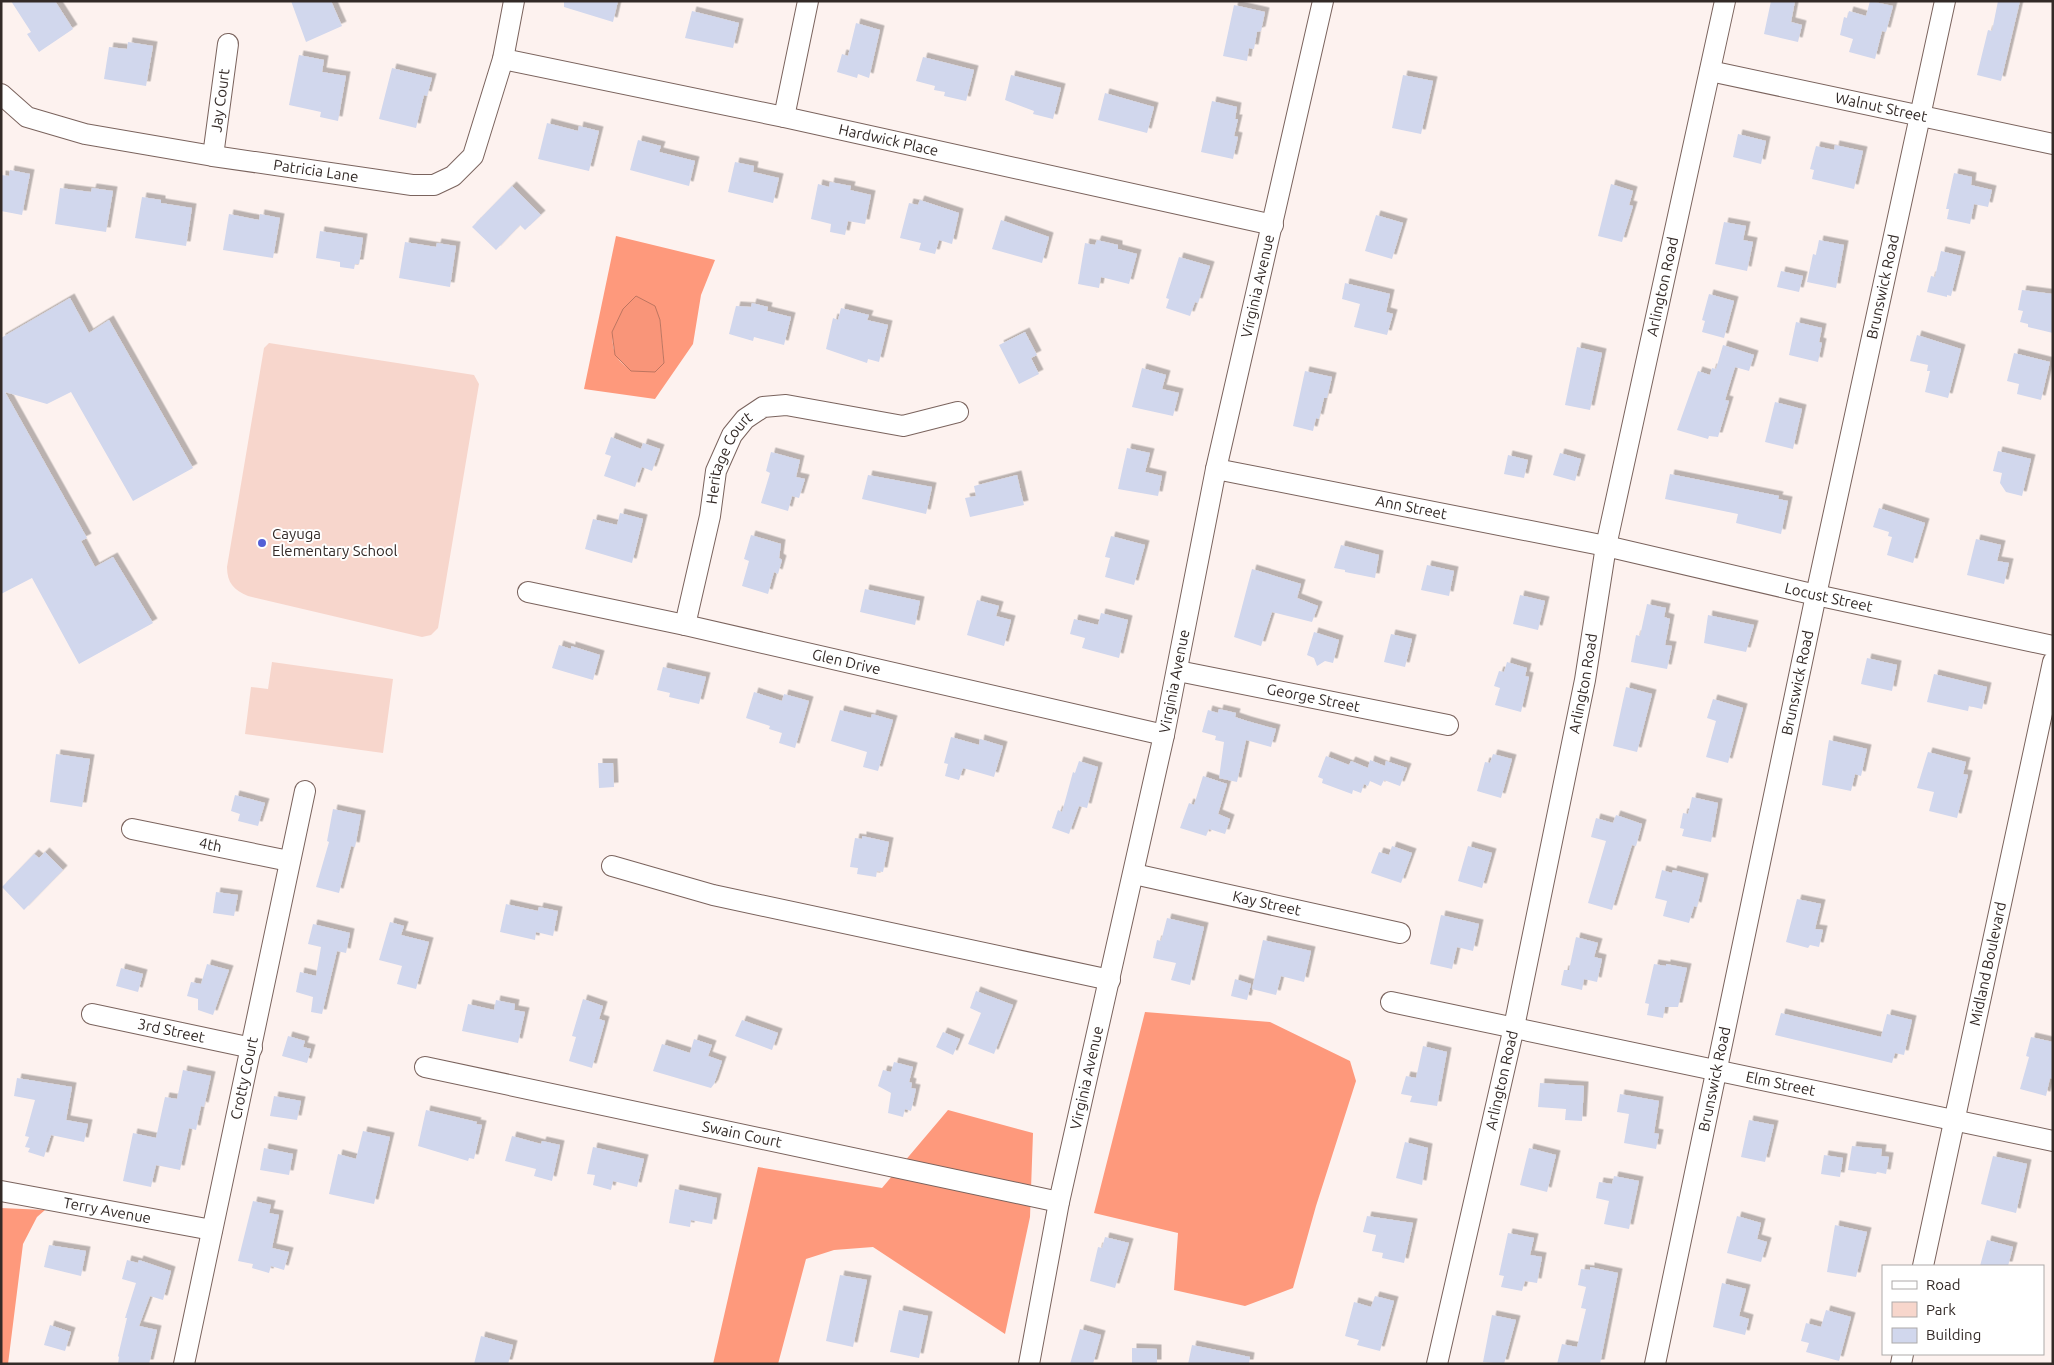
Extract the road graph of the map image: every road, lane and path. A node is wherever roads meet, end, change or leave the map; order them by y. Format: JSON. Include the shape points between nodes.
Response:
{"nodes":[{"id":1,"x":514,"y":1,"type":"edge"},
{"id":2,"x":808,"y":1,"type":"edge"},
{"id":3,"x":1324,"y":1,"type":"edge"},
{"id":4,"x":1726,"y":1,"type":"edge"},
{"id":5,"x":1945,"y":1,"type":"edge"},
{"id":6,"x":228,"y":44,"type":"dead end"},
{"id":7,"x":503,"y":59,"type":"junction"},
{"id":8,"x":1710,"y":71,"type":"junction"},
{"id":9,"x":1,"y":94,"type":"edge"},
{"id":10,"x":784,"y":117,"type":"junction"},
{"id":11,"x":1920,"y":117,"type":"junction"},
{"id":12,"x":2053,"y":144,"type":"edge"},
{"id":13,"x":213,"y":156,"type":"junction"},
{"id":14,"x":1273,"y":225,"type":"junction"},
{"id":15,"x":958,"y":412,"type":"dead end"},
{"id":16,"x":1216,"y":468,"type":"junction"},
{"id":17,"x":1606,"y":546,"type":"junction"},
{"id":18,"x":528,"y":592,"type":"dead end"},
{"id":19,"x":1816,"y":595,"type":"junction"},
{"id":20,"x":685,"y":624,"type":"junction"},
{"id":21,"x":2053,"y":646,"type":"edge"},
{"id":22,"x":2053,"y":662,"type":"edge"},
{"id":23,"x":1178,"y":671,"type":"junction"},
{"id":24,"x":1448,"y":724,"type":"dead end"},
{"id":25,"x":1164,"y":735,"type":"junction"},
{"id":26,"x":305,"y":791,"type":"dead end"},
{"id":27,"x":132,"y":829,"type":"dead end"},
{"id":28,"x":289,"y":861,"type":"junction"},
{"id":29,"x":612,"y":866,"type":"dead end"},
{"id":30,"x":1134,"y":874,"type":"junction"},
{"id":31,"x":1400,"y":933,"type":"dead end"},
{"id":32,"x":1110,"y":980,"type":"junction"},
{"id":33,"x":1391,"y":1002,"type":"dead end"},
{"id":34,"x":92,"y":1014,"type":"dead end"},
{"id":35,"x":1514,"y":1027,"type":"junction"},
{"id":36,"x":252,"y":1048,"type":"junction"},
{"id":37,"x":425,"y":1067,"type":"dead end"},
{"id":38,"x":1717,"y":1070,"type":"junction"},
{"id":39,"x":1955,"y":1120,"type":"junction"},
{"id":40,"x":2053,"y":1140,"type":"edge"},
{"id":41,"x":1,"y":1192,"type":"edge"},
{"id":42,"x":1059,"y":1202,"type":"junction"},
{"id":43,"x":212,"y":1230,"type":"junction"},
{"id":44,"x":1922,"y":1265,"type":"edge"},
{"id":45,"x":184,"y":1364,"type":"edge"},
{"id":46,"x":1029,"y":1364,"type":"edge"},
{"id":47,"x":1437,"y":1364,"type":"edge"},
{"id":48,"x":1655,"y":1364,"type":"edge"}],
"edges":[{"from":1,"to":7,"type":"street","name":"Patricia Lane"},
{"from":2,"to":10,"type":"street"},
{"from":3,"to":14,"type":"street","name":"Virginia Avenue"},
{"from":4,"to":8,"type":"street","name":"Arlington Road"},
{"from":5,"to":11,"type":"street","name":"Brunswick Road"},
{"from":6,"to":13,"type":"street","name":"Jay Court"},
{"from":7,"to":10,"type":"street","name":"Hardwick Place"},
{"from":7,"to":13,"type":"street","name":"Patricia Lane","via":[[473,156],[453,176],[434,185],[412,185]]},
{"from":8,"to":11,"type":"street","name":"Walnut Street"},
{"from":8,"to":17,"type":"street","name":"Arlington Road"},
{"from":9,"to":13,"type":"street","name":"Patricia Lane","via":[[27,117],[75,131]]},
{"from":10,"to":14,"type":"street","name":"Hardwick Place"},
{"from":11,"to":12,"type":"street","name":"Walnut Street"},
{"from":11,"to":19,"type":"street","name":"Brunswick Road"},
{"from":14,"to":16,"type":"street","name":"Virginia Avenue"},
{"from":15,"to":20,"type":"street","name":"Heritage Court","via":[[903,426],[786,406],[763,407],[745,418],[732,435],[716,471],[710,516]]},
{"from":16,"to":17,"type":"street","name":"Ann Street"},
{"from":16,"to":23,"type":"street","name":"Virginia Avenue"},
{"from":17,"to":19,"type":"street","name":"Locust Street"},
{"from":17,"to":35,"type":"street","name":"Arlington Road","via":[[1585,680]]},
{"from":18,"to":20,"type":"street","name":"Glen Drive"},
{"from":19,"to":21,"type":"street","name":"Locust Street"},
{"from":19,"to":38,"type":"street","name":"Brunswick Road"},
{"from":20,"to":25,"type":"street","name":"Glen Drive"},
{"from":22,"to":39,"type":"street","name":"Midland Boulevard"},
{"from":23,"to":24,"type":"street","name":"George Street"},
{"from":23,"to":25,"type":"street","name":"Virginia Avenue"},
{"from":25,"to":30,"type":"street","name":"Virginia Avenue"},
{"from":26,"to":28,"type":"street","name":"Crotty Court"},
{"from":27,"to":28,"type":"street","name":"4th"},
{"from":28,"to":36,"type":"street","name":"Crotty Court"},
{"from":29,"to":32,"type":"street","via":[[713,896]]},
{"from":30,"to":31,"type":"street","name":"Kay Street"},
{"from":30,"to":32,"type":"street","name":"Virginia Avenue"},
{"from":32,"to":42,"type":"street","name":"Virginia Avenue"},
{"from":33,"to":35,"type":"street","name":"Elm Street"},
{"from":34,"to":36,"type":"street","name":"3rd Street"},
{"from":35,"to":38,"type":"street","name":"Elm Street"},
{"from":35,"to":47,"type":"street","name":"Arlington Road"},
{"from":36,"to":43,"type":"street","name":"Crotty Court"},
{"from":37,"to":42,"type":"street","name":"Swain Court"},
{"from":38,"to":39,"type":"street","name":"Elm Street"},
{"from":38,"to":48,"type":"street","name":"Brunswick Road"},
{"from":39,"to":40,"type":"street","name":"Elm Street"},
{"from":39,"to":44,"type":"street","name":"Midland Boulevard"},
{"from":41,"to":43,"type":"street","name":"Terry Avenue"},
{"from":42,"to":46,"type":"street","name":"Virginia Avenue"},
{"from":43,"to":45,"type":"street","name":"Crotty Court"}]}
